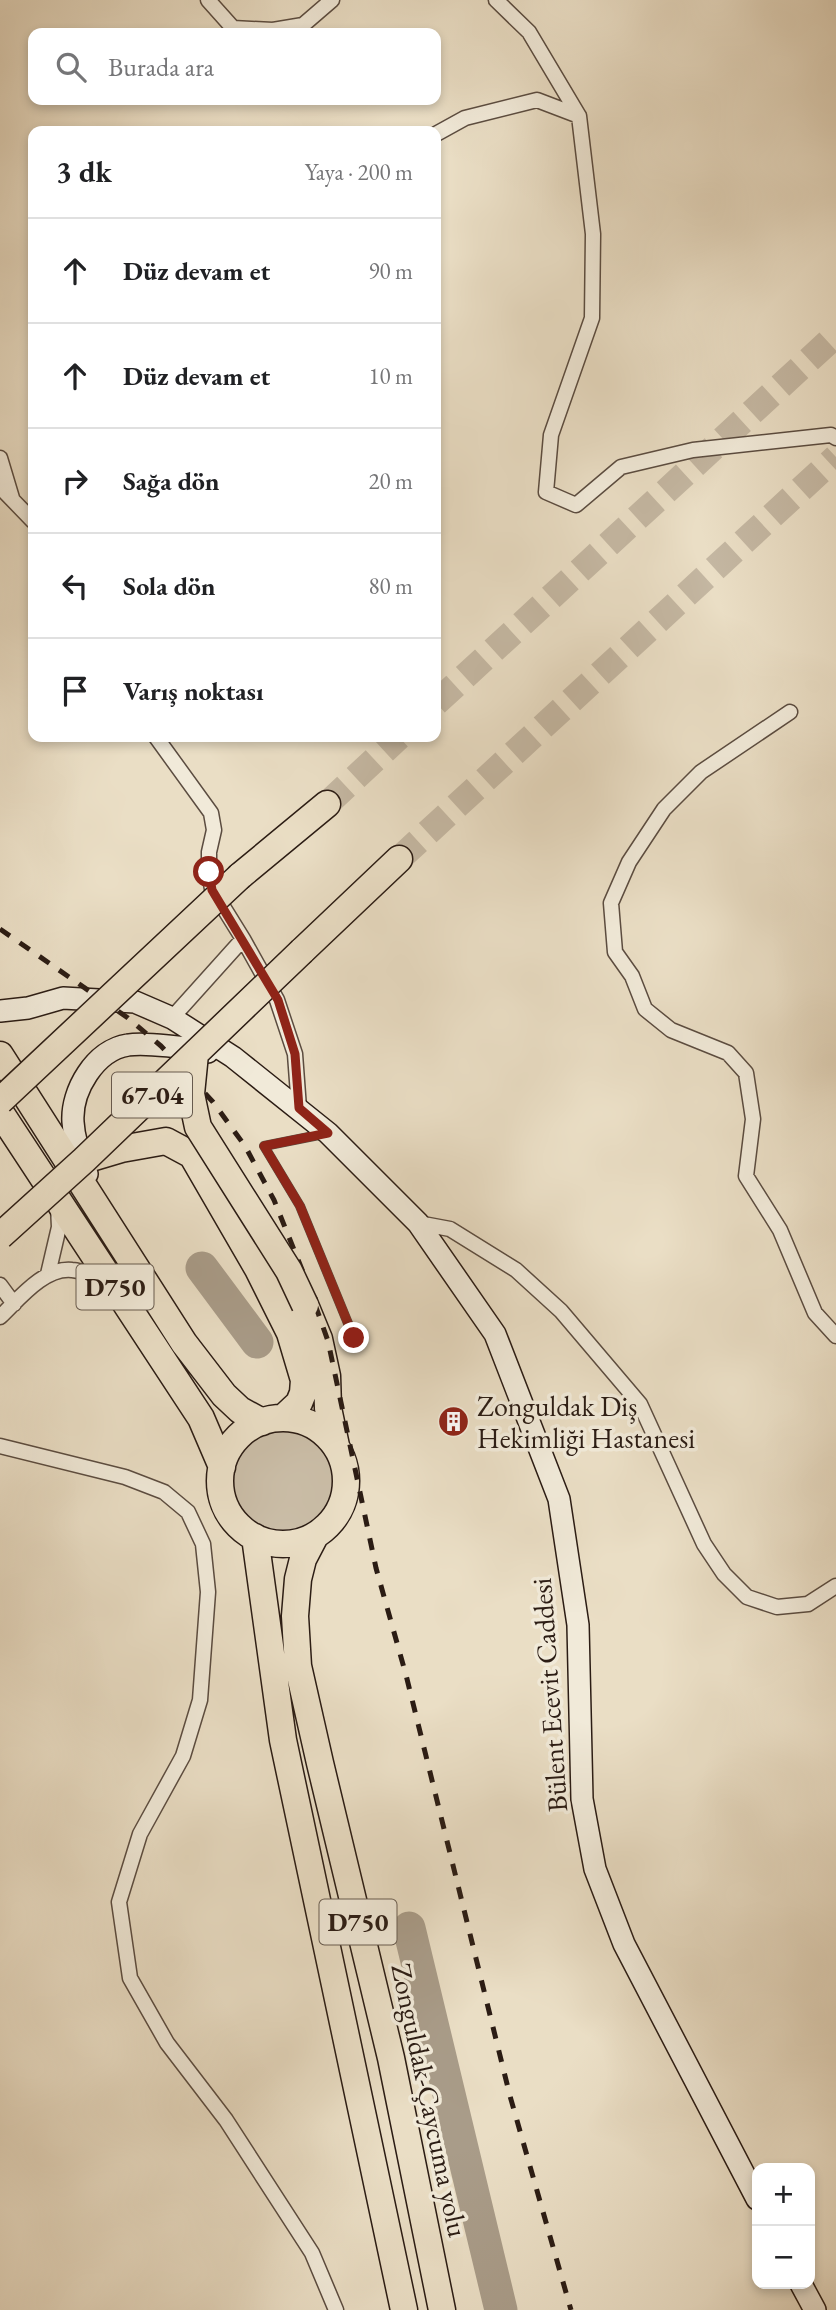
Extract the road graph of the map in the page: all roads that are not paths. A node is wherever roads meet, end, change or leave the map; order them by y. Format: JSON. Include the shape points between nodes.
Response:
{"nodes":[{"id":1,"x":208,"y":0,"type":"edge"},
{"id":2,"x":332,"y":0,"type":"edge"},
{"id":3,"x":496,"y":0,"type":"edge"},
{"id":4,"x":233,"y":28,"type":"edge"},
{"id":5,"x":285,"y":28,"type":"edge"},
{"id":6,"x":579,"y":117,"type":"junction"},
{"id":7,"x":441,"y":131,"type":"edge"},
{"id":8,"x":836,"y":438,"type":"edge"},
{"id":9,"x":0,"y":458,"type":"edge"},
{"id":10,"x":0,"y":487,"type":"edge"},
{"id":11,"x":13,"y":499,"type":"junction"},
{"id":12,"x":28,"y":516,"type":"edge"},
{"id":13,"x":790,"y":712,"type":"dead end"},
{"id":14,"x":160,"y":742,"type":"edge"},
{"id":15,"x":327,"y":804,"type":"tunnel mouth"},
{"id":16,"x":399,"y":859,"type":"tunnel mouth"},
{"id":17,"x":243,"y":939,"type":"junction"},
{"id":18,"x":0,"y":1011,"type":"edge"},
{"id":19,"x":172,"y":1017,"type":"junction"},
{"id":20,"x":195,"y":1054,"type":"junction"},
{"id":21,"x":0,"y":1055,"type":"edge"},
{"id":22,"x":233,"y":1057,"type":"junction"},
{"id":23,"x":0,"y":1101,"type":"edge"},
{"id":24,"x":299,"y":1108,"type":"junction"},
{"id":25,"x":0,"y":1112,"type":"edge"},
{"id":26,"x":328,"y":1133,"type":"junction"},
{"id":27,"x":84,"y":1160,"type":"junction"},
{"id":28,"x":58,"y":1200,"type":"junction"},
{"id":29,"x":99,"y":1209,"type":"junction"},
{"id":30,"x":418,"y":1223,"type":"junction"},
{"id":31,"x":0,"y":1236,"type":"edge"},
{"id":32,"x":48,"y":1274,"type":"junction"},
{"id":33,"x":0,"y":1285,"type":"edge"},
{"id":34,"x":115,"y":1287,"type":"junction"},
{"id":35,"x":14,"y":1304,"type":"junction"},
{"id":36,"x":0,"y":1317,"type":"edge"},
{"id":37,"x":836,"y":1336,"type":"edge"},
{"id":38,"x":354,"y":1338,"type":"dead end"},
{"id":39,"x":272,"y":1420,"type":"junction"},
{"id":40,"x":0,"y":1446,"type":"edge"},
{"id":41,"x":336,"y":1446,"type":"junction"},
{"id":42,"x":222,"y":1467,"type":"junction"},
{"id":43,"x":315,"y":1536,"type":"junction"},
{"id":44,"x":255,"y":1538,"type":"junction"},
{"id":45,"x":836,"y":1586,"type":"edge"},
{"id":46,"x":752,"y":2189,"type":"edge"},
{"id":47,"x":804,"y":2289,"type":"edge"},
{"id":48,"x":336,"y":2310,"type":"edge"},
{"id":49,"x":404,"y":2310,"type":"edge"},
{"id":50,"x":442,"y":2310,"type":"edge"},
{"id":51,"x":815,"y":2310,"type":"edge"}],
"edges":[{"from":1,"to":4,"type":"street"},
{"from":2,"to":5,"type":"street","via":[[303,25]]},
{"from":3,"to":6,"type":"street","via":[[529,32]]},
{"from":6,"to":7,"type":"street","via":[[537,100],[465,118]]},
{"from":6,"to":8,"type":"street","via":[[593,234],[592,318],[551,435],[546,492],[576,505],[621,467],[693,450]]},
{"from":9,"to":11,"type":"street"},
{"from":10,"to":11,"type":"street"},
{"from":11,"to":12,"type":"street"},
{"from":13,"to":37,"type":"street","via":[[701,772],[664,809],[629,862],[611,902],[615,952],[632,976],[645,1009],[671,1030],[728,1053],[746,1073],[753,1119],[746,1176],[780,1230],[815,1313]]},
{"from":14,"to":17,"type":"street","via":[[211,813],[212,890]]},
{"from":15,"to":23,"type":"highway","bridge":true,"via":[[240,876]]},
{"from":16,"to":20,"type":"highway","number":"67-04","bridge":true},
{"from":17,"to":19,"type":"street"},
{"from":17,"to":24,"type":"street","via":[[278,1000],[295,1054]]},
{"from":18,"to":19,"type":"main road","name":"Bülent Ecevit Caddesi","via":[[63,998],[135,1002]]},
{"from":19,"to":22,"type":"main road","name":"Bülent Ecevit Caddesi"},
{"from":20,"to":27,"type":"highway","number":"67-04","bridge":true},
{"from":20,"to":41,"type":"highway","bridge":true,"via":[[191,1094],[198,1126],[289,1271],[305,1305],[319,1339]]},
{"from":21,"to":29,"type":"highway","number":"D750"},
{"from":22,"to":24,"type":"main road","name":"Bülent Ecevit Caddesi"},
{"from":22,"to":29,"type":"main road","via":[[189,1048],[127,1045],[104,1056],[88,1071],[72,1119],[74,1138]]},
{"from":24,"to":26,"type":"main road","name":"Bülent Ecevit Caddesi"},
{"from":25,"to":28,"type":"highway","number":"D750"},
{"from":26,"to":30,"type":"main road","name":"Bülent Ecevit Caddesi"},
{"from":26,"to":38,"type":"lane","via":[[264,1146],[300,1206]]},
{"from":27,"to":31,"type":"highway","number":"67-04","bridge":true},
{"from":27,"to":39,"type":"highway","via":[[166,1141],[192,1154],[258,1269],[290,1333],[302,1370],[299,1403]]},
{"from":28,"to":32,"type":"street","via":[[59,1227]]},
{"from":28,"to":34,"type":"highway","number":"D750"},
{"from":29,"to":39,"type":"highway","number":"D750","via":[[184,1343],[224,1395],[240,1410]]},
{"from":30,"to":45,"type":"street","via":[[450,1229],[516,1270],[561,1311],[640,1404],[704,1544],[747,1597],[778,1606],[807,1604]]},
{"from":30,"to":46,"type":"main road","name":"Bülent Ecevit Caddesi","via":[[495,1334],[559,1499],[578,1625],[582,1799],[596,1869],[624,1944]]},
{"from":32,"to":34,"type":"street","via":[[70,1269]]},
{"from":32,"to":35,"type":"street"},
{"from":33,"to":35,"type":"street"},
{"from":34,"to":42,"type":"highway","number":"D750","via":[[201,1418]]},
{"from":35,"to":36,"type":"street"},
{"from":39,"to":41,"type":"highway","number":"D750","via":[[304,1421]]},
{"from":39,"to":42,"type":"highway","via":[[244,1432]]},
{"from":40,"to":48,"type":"street","via":[[125,1477],[164,1492],[188,1512],[203,1545],[208,1592],[200,1700],[183,1756],[140,1834],[119,1902],[130,1978],[167,2043],[226,2120],[312,2253]]},
{"from":41,"to":43,"type":"highway","number":"D750","via":[[345,1465],[342,1506]]},
{"from":42,"to":44,"type":"highway","number":"D750","via":[[220,1488],[226,1508]]},
{"from":43,"to":44,"type":"highway","via":[[275,1544]]},
{"from":43,"to":50,"type":"highway","name":"Zonguldak-Çaycuma yolu","number":"D750","via":[[298,1579],[298,1666],[391,2058]]},
{"from":44,"to":49,"type":"highway","number":"D750","via":[[283,1740]]},
{"from":47,"to":51,"type":"main road"}]}
